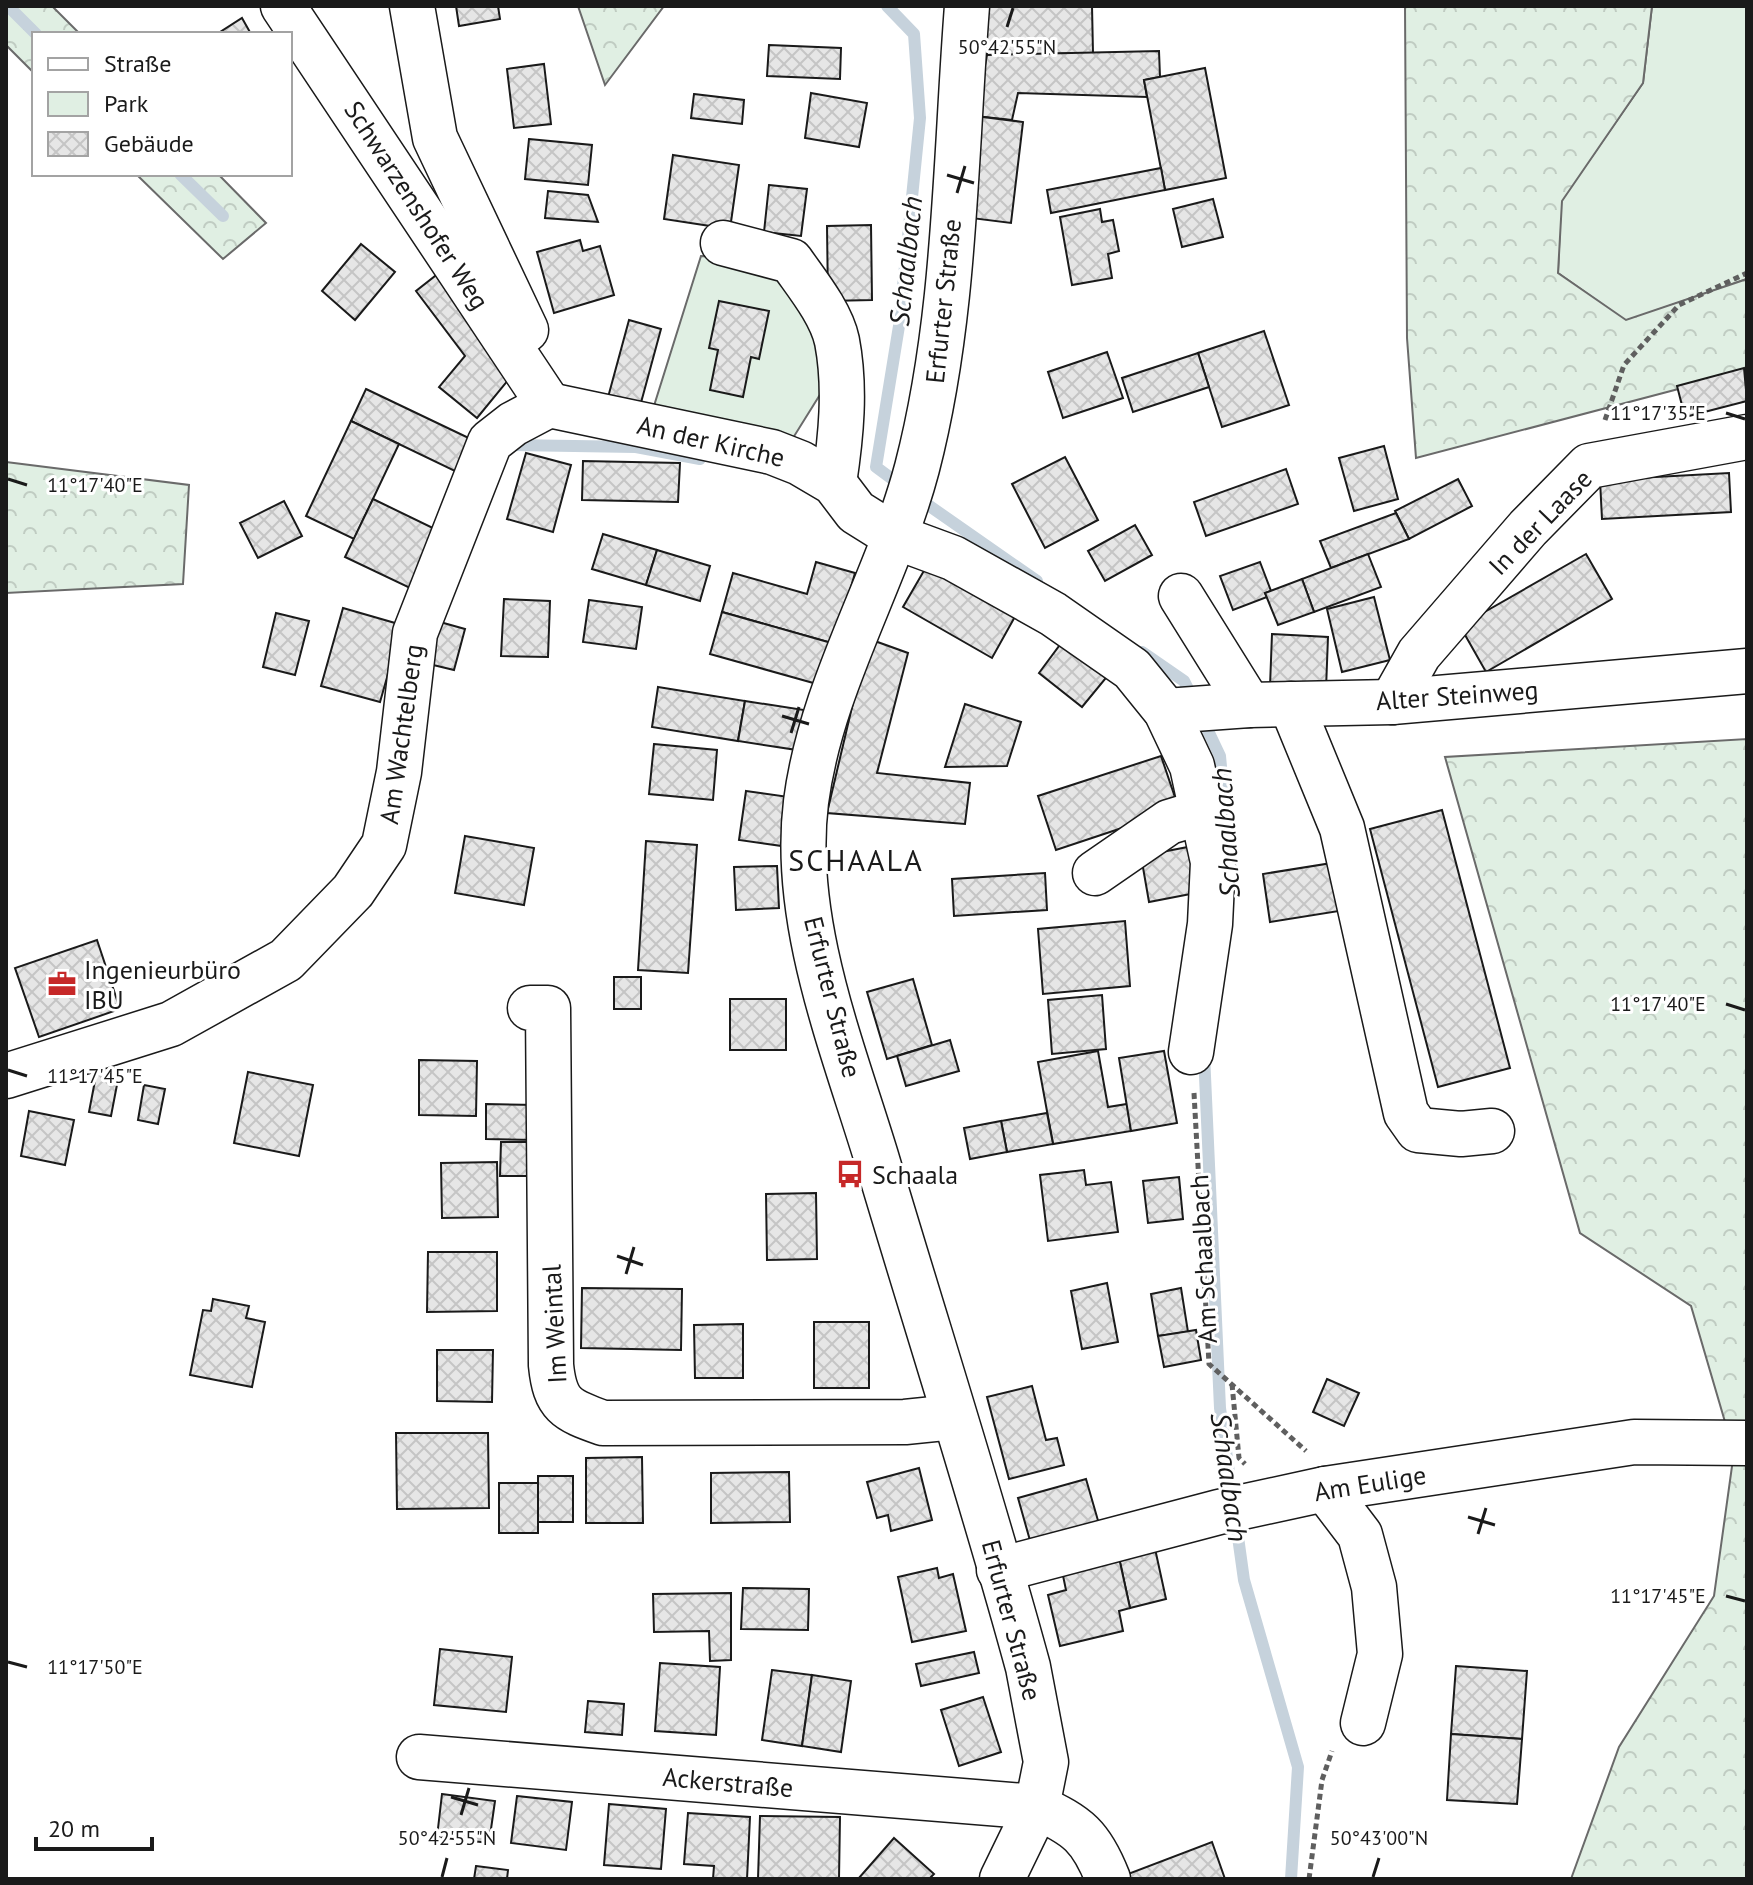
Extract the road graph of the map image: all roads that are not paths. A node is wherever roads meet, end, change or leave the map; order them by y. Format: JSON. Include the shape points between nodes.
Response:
{"nodes":[{"id":1,"x":283,"y":6,"type":"edge"},
{"id":2,"x":412,"y":6,"type":"edge"},
{"id":3,"x":967,"y":6,"type":"edge"},
{"id":4,"x":723,"y":243,"type":"dead end"},
{"id":5,"x":549,"y":405,"type":"junction"},
{"id":6,"x":1747,"y":437,"type":"edge"},
{"id":7,"x":834,"y":483,"type":"junction"},
{"id":8,"x":906,"y":504,"type":"junction"},
{"id":9,"x":1181,"y":596,"type":"dead end"},
{"id":10,"x":1747,"y":671,"type":"edge"},
{"id":11,"x":1392,"y":702,"type":"junction"},
{"id":12,"x":1257,"y":705,"type":"junction"},
{"id":13,"x":1175,"y":711,"type":"junction"},
{"id":14,"x":1202,"y":812,"type":"junction"},
{"id":15,"x":1095,"y":873,"type":"dead end"},
{"id":16,"x":530,"y":1008,"type":"dead end"},
{"id":17,"x":1191,"y":1052,"type":"road end"},
{"id":18,"x":6,"y":1076,"type":"edge"},
{"id":19,"x":1492,"y":1131,"type":"dead end"},
{"id":20,"x":954,"y":1417,"type":"junction"},
{"id":21,"x":1747,"y":1443,"type":"edge"},
{"id":22,"x":1325,"y":1489,"type":"junction"},
{"id":23,"x":999,"y":1570,"type":"junction"},
{"id":24,"x":1363,"y":1723,"type":"road end"},
{"id":25,"x":419,"y":1757,"type":"dead end"},
{"id":26,"x":1037,"y":1807,"type":"junction"},
{"id":27,"x":1002,"y":1879,"type":"edge"},
{"id":28,"x":1108,"y":1879,"type":"edge"}],
"edges":[{"from":1,"to":5,"type":"street","name":"Schwarzenshofer Weg"},
{"from":2,"to":5,"type":"street","via":[[435,138],[524,325]]},
{"from":3,"to":8,"type":"street","name":"Erfurter Straße","via":[[941,360]]},
{"from":4,"to":7,"type":"street","via":[[791,261],[837,339],[842,427]]},
{"from":5,"to":7,"type":"street","name":"An der Kirche","via":[[772,452]]},
{"from":5,"to":18,"type":"street","name":"Am Wachtelberg","via":[[490,442],[415,633],[399,772],[384,845],[353,891],[286,960],[171,1024]]},
{"from":6,"to":11,"type":"street","name":"In der Laase","via":[[1589,466],[1419,654]]},
{"from":7,"to":8,"type":"street","name":"An der Kirche","via":[[856,512]]},
{"from":8,"to":13,"type":"street","name":"An der Kirche","via":[[953,558],[1053,614],[1132,669]]},
{"from":8,"to":20,"type":"street","name":"Erfurter Straße","via":[[822,733],[806,804],[806,882],[829,997]]},
{"from":9,"to":12,"type":"street"},
{"from":10,"to":11,"type":"street","name":"Alter Steinweg"},
{"from":11,"to":12,"type":"street","name":"Alter Steinweg"},
{"from":12,"to":13,"type":"street","name":"Alter Steinweg"},
{"from":12,"to":19,"type":"street","via":[[1342,828],[1406,1113],[1418,1130]]},
{"from":13,"to":14,"type":"street"},
{"from":14,"to":15,"type":"street","via":[[1169,822]]},
{"from":14,"to":17,"type":"street","via":[[1213,862],[1210,924]]},
{"from":16,"to":20,"type":"street","name":"Im Weintal","via":[[548,1008],[551,1365],[553,1389],[562,1403],[603,1423],[905,1422]]},
{"from":20,"to":23,"type":"street","name":"Erfurter Straße"},
{"from":21,"to":22,"type":"street","name":"Am Eulige","via":[[1634,1442]]},
{"from":22,"to":23,"type":"street","name":"Am Eulige"},
{"from":22,"to":24,"type":"street","via":[[1360,1535],[1374,1587],[1380,1654]]},
{"from":23,"to":26,"type":"street","name":"Erfurter Straße","via":[[1028,1667],[1046,1762]]},
{"from":25,"to":26,"type":"street","name":"Ackerstraße"},
{"from":26,"to":27,"type":"street","name":"Erfurter Straße"},
{"from":26,"to":28,"type":"street","via":[[1082,1832]]}]}
